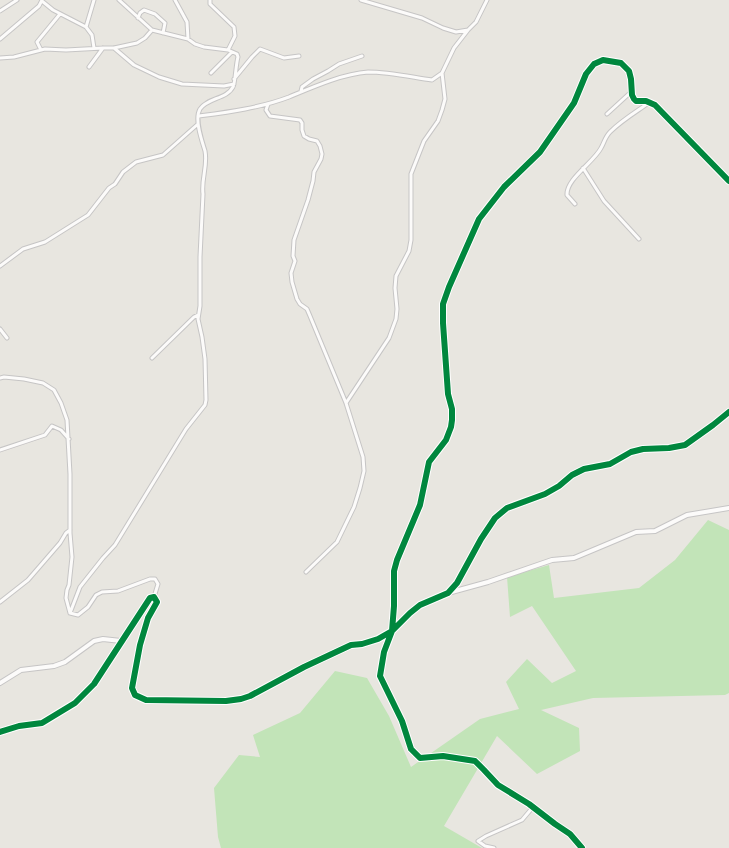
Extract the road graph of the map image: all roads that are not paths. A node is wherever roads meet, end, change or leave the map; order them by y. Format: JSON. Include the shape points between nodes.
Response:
{"nodes":[{"id":1,"x":17,"y":0,"type":"edge"},
{"id":2,"x":42,"y":0,"type":"edge"},
{"id":3,"x":94,"y":0,"type":"edge"},
{"id":4,"x":119,"y":0,"type":"edge"},
{"id":5,"x":176,"y":0,"type":"edge"},
{"id":6,"x":210,"y":0,"type":"edge"},
{"id":7,"x":361,"y":0,"type":"edge"},
{"id":8,"x":487,"y":0,"type":"edge"},
{"id":9,"x":0,"y":11,"type":"edge"},
{"id":10,"x":60,"y":14,"type":"junction"},
{"id":11,"x":138,"y":18,"type":"junction"},
{"id":12,"x":86,"y":27,"type":"junction"},
{"id":13,"x":152,"y":30,"type":"junction"},
{"id":14,"x":468,"y":30,"type":"junction"},
{"id":15,"x":163,"y":33,"type":"junction"},
{"id":16,"x":0,"y":39,"type":"edge"},
{"id":17,"x":188,"y":39,"type":"junction"},
{"id":18,"x":94,"y":48,"type":"junction"},
{"id":19,"x":103,"y":48,"type":"junction"},
{"id":20,"x":114,"y":48,"type":"junction"},
{"id":21,"x":41,"y":50,"type":"junction"},
{"id":22,"x":228,"y":50,"type":"junction"},
{"id":23,"x":232,"y":52,"type":"junction"},
{"id":24,"x":299,"y":56,"type":"dead end"},
{"id":25,"x":362,"y":56,"type":"dead end"},
{"id":26,"x":0,"y":58,"type":"edge"},
{"id":27,"x":89,"y":67,"type":"dead end"},
{"id":28,"x":211,"y":73,"type":"dead end"},
{"id":29,"x":442,"y":73,"type":"junction"},
{"id":30,"x":234,"y":79,"type":"junction"},
{"id":31,"x":234,"y":84,"type":"junction"},
{"id":32,"x":301,"y":91,"type":"junction"},
{"id":33,"x":631,"y":92,"type":"junction"},
{"id":34,"x":650,"y":102,"type":"junction"},
{"id":35,"x":268,"y":104,"type":"junction"},
{"id":36,"x":607,"y":114,"type":"dead end"},
{"id":37,"x":199,"y":116,"type":"junction"},
{"id":38,"x":198,"y":124,"type":"junction"},
{"id":39,"x":583,"y":168,"type":"junction"},
{"id":40,"x":729,"y":181,"type":"edge"},
{"id":41,"x":575,"y":204,"type":"dead end"},
{"id":42,"x":639,"y":239,"type":"dead end"},
{"id":43,"x":0,"y":266,"type":"edge"},
{"id":44,"x":198,"y":315,"type":"junction"},
{"id":45,"x":0,"y":330,"type":"edge"},
{"id":46,"x":7,"y":338,"type":"dead end"},
{"id":47,"x":152,"y":358,"type":"dead end"},
{"id":48,"x":0,"y":378,"type":"edge"},
{"id":49,"x":346,"y":403,"type":"junction"},
{"id":50,"x":729,"y":412,"type":"edge"},
{"id":51,"x":69,"y":439,"type":"junction"},
{"id":52,"x":0,"y":450,"type":"edge"},
{"id":53,"x":729,"y":508,"type":"edge"},
{"id":54,"x":70,"y":530,"type":"junction"},
{"id":55,"x":306,"y":572,"type":"dead end"},
{"id":56,"x":448,"y":593,"type":"junction"},
{"id":57,"x":154,"y":597,"type":"junction"},
{"id":58,"x":0,"y":602,"type":"edge"},
{"id":59,"x":70,"y":613,"type":"junction"},
{"id":60,"x":392,"y":631,"type":"junction"},
{"id":61,"x":122,"y":641,"type":"junction"},
{"id":62,"x":0,"y":684,"type":"edge"},
{"id":63,"x":0,"y":732,"type":"edge"},
{"id":64,"x":533,"y":807,"type":"junction"},
{"id":65,"x":494,"y":848,"type":"edge"},
{"id":66,"x":582,"y":848,"type":"edge"}],
"edges":[{"from":1,"to":9,"type":"street"},
{"from":2,"to":10,"type":"street"},
{"from":2,"to":16,"type":"street","via":[[39,6]]},
{"from":3,"to":12,"type":"street"},
{"from":4,"to":11,"type":"street"},
{"from":5,"to":17,"type":"street","via":[[187,22]]},
{"from":6,"to":22,"type":"street","via":[[210,4],[234,27],[235,36]]},
{"from":7,"to":14,"type":"street","via":[[422,18],[456,32]]},
{"from":8,"to":14,"type":"street","via":[[476,22]]},
{"from":10,"to":12,"type":"street"},
{"from":10,"to":21,"type":"street","via":[[37,42]]},
{"from":11,"to":13,"type":"street"},
{"from":11,"to":15,"type":"street","via":[[144,10],[155,14],[165,23]]},
{"from":12,"to":18,"type":"street","via":[[92,35]]},
{"from":13,"to":15,"type":"street"},
{"from":13,"to":20,"type":"street","via":[[137,43]]},
{"from":14,"to":29,"type":"street","via":[[454,48]]},
{"from":15,"to":17,"type":"street"},
{"from":17,"to":22,"type":"street","via":[[204,47]]},
{"from":18,"to":19,"type":"street"},
{"from":18,"to":21,"type":"street"},
{"from":19,"to":20,"type":"street"},
{"from":19,"to":27,"type":"street"},
{"from":20,"to":31,"type":"street","via":[[134,65],[182,84]]},
{"from":21,"to":26,"type":"street"},
{"from":22,"to":23,"type":"street"},
{"from":23,"to":28,"type":"street"},
{"from":23,"to":30,"type":"street","via":[[238,57]]},
{"from":24,"to":30,"type":"street","via":[[284,58],[260,49]]},
{"from":25,"to":32,"type":"street","via":[[339,64],[313,79],[302,87]]},
{"from":29,"to":32,"type":"street","via":[[432,80],[368,72],[349,75]]},
{"from":29,"to":49,"type":"street","via":[[445,99],[442,110],[438,121],[424,140],[411,174],[412,240],[396,276],[396,319],[388,338]]},
{"from":30,"to":31,"type":"street"},
{"from":31,"to":37,"type":"street","via":[[228,93],[205,104]]},
{"from":32,"to":35,"type":"street"},
{"from":33,"to":34,"type":"street","via":[[636,101]]},
{"from":33,"to":36,"type":"street"},
{"from":33,"to":60,"type":"street","via":[[629,71],[621,63],[603,60],[594,64],[586,74],[574,103],[540,152],[504,187],[479,219],[455,272],[443,304],[448,394],[452,410],[451,428],[446,440],[429,462],[420,505],[397,560],[394,571]]},
{"from":34,"to":39,"type":"street","via":[[607,135],[601,149]]},
{"from":34,"to":40,"type":"street"},
{"from":35,"to":37,"type":"street"},
{"from":35,"to":49,"type":"street","via":[[266,110],[270,116],[300,120],[304,136],[317,141],[320,146],[321,159],[314,172],[314,181],[294,240],[295,261],[291,273],[296,299],[307,309]]},
{"from":37,"to":38,"type":"street"},
{"from":38,"to":43,"type":"street","via":[[163,155],[136,162],[123,172],[88,215],[45,242],[23,249]]},
{"from":38,"to":44,"type":"street","via":[[206,159],[202,184]]},
{"from":39,"to":41,"type":"street","via":[[567,191],[567,195]]},
{"from":39,"to":42,"type":"street","via":[[604,201]]},
{"from":44,"to":47,"type":"street"},
{"from":44,"to":59,"type":"street","via":[[205,359],[207,395],[204,405],[186,429],[115,545],[80,587]]},
{"from":45,"to":46,"type":"street"},
{"from":48,"to":51,"type":"street","via":[[31,380],[43,383],[54,390],[62,403]]},
{"from":49,"to":55,"type":"street","via":[[363,458],[364,470],[360,488],[337,542]]},
{"from":50,"to":56,"type":"street","via":[[685,445],[631,452],[610,464],[584,469],[546,494],[507,508],[495,518]]},
{"from":51,"to":52,"type":"street","via":[[61,430],[52,426],[46,435]]},
{"from":51,"to":54,"type":"street"},
{"from":53,"to":56,"type":"street","via":[[687,515],[655,531],[636,532],[574,558],[552,560]]},
{"from":54,"to":58,"type":"street","via":[[28,580]]},
{"from":54,"to":59,"type":"street","via":[[72,557],[66,598]]},
{"from":56,"to":60,"type":"street","via":[[420,605]]},
{"from":57,"to":59,"type":"street","via":[[158,584],[155,579],[150,579],[118,591],[102,592],[78,615]]},
{"from":57,"to":60,"type":"street","via":[[157,602],[148,618],[140,645],[132,688],[135,695],[146,700],[240,699],[351,645],[371,642]]},
{"from":57,"to":61,"type":"street","via":[[147,601]]},
{"from":60,"to":64,"type":"street","via":[[384,652],[380,676],[415,754],[420,758],[443,756],[475,761],[498,785]]},
{"from":61,"to":62,"type":"street","via":[[94,641],[65,662],[21,670]]},
{"from":61,"to":63,"type":"street","via":[[94,684],[75,703],[42,723]]},
{"from":64,"to":65,"type":"street","via":[[522,820],[478,841]]},
{"from":64,"to":66,"type":"street","via":[[570,834]]}]}
